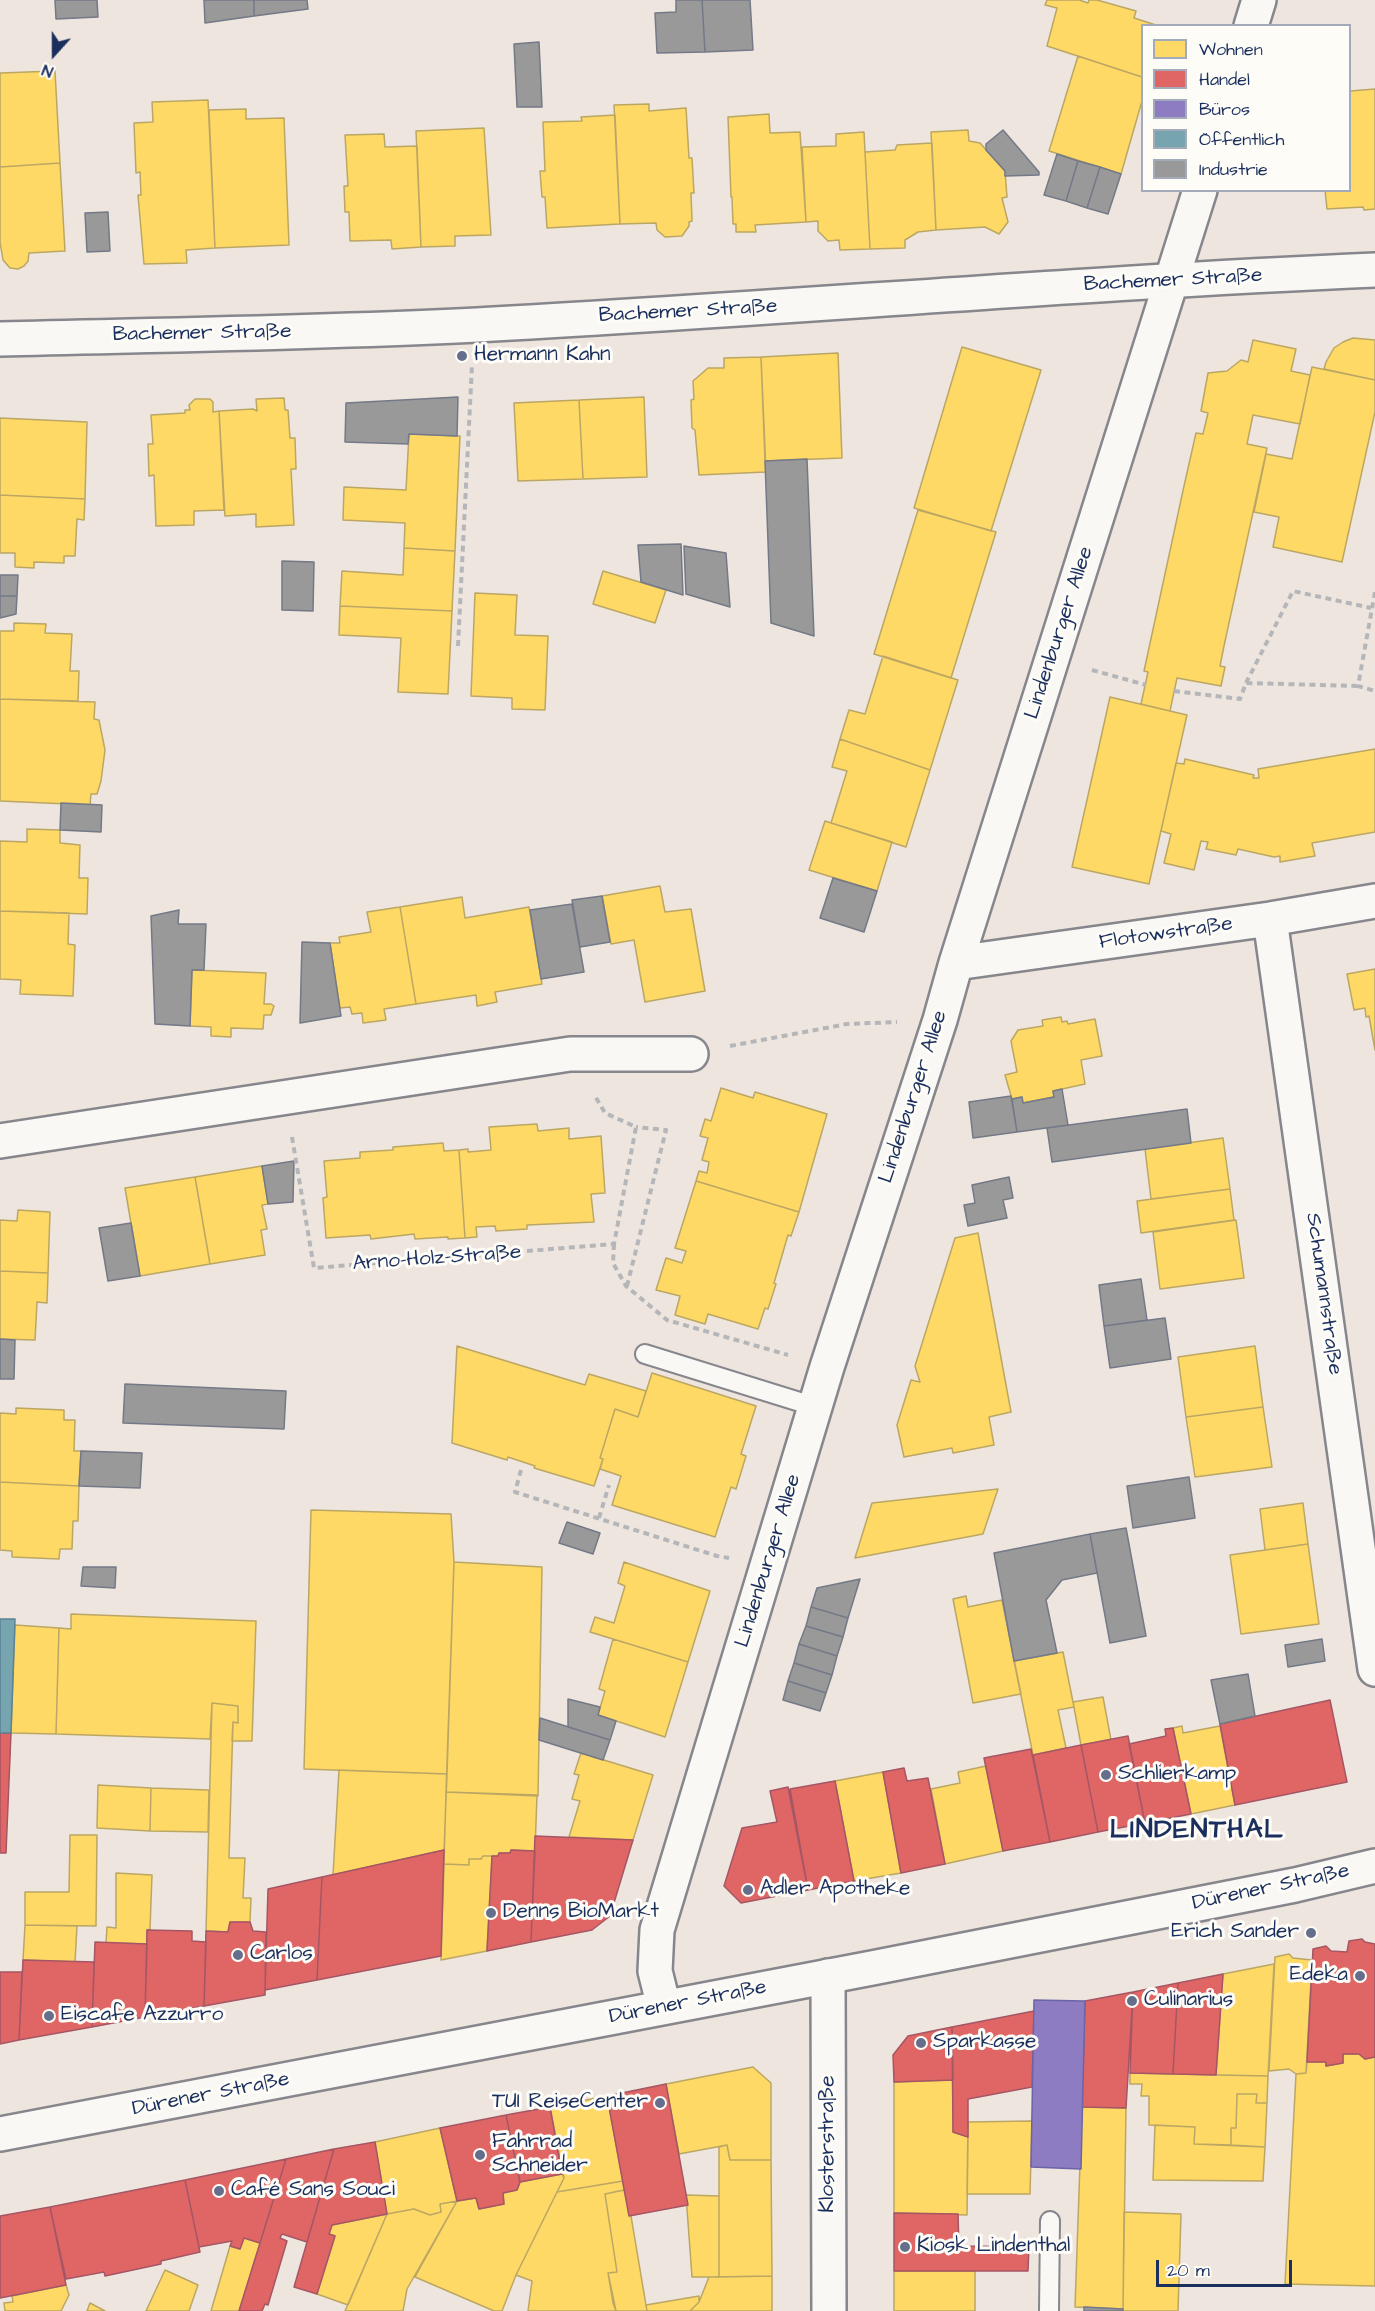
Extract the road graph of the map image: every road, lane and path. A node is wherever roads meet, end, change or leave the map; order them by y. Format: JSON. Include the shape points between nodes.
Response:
{"nodes":[{"id":1,"x":1259,"y":0,"type":"edge"},
{"id":2,"x":1252,"y":24,"type":"edge"},
{"id":3,"x":1199,"y":192,"type":"edge"},
{"id":4,"x":1375,"y":270,"type":"edge"},
{"id":5,"x":1173,"y":279,"type":"junction"},
{"id":6,"x":475,"y":325,"type":"junction"},
{"id":7,"x":0,"y":339,"type":"edge"},
{"id":8,"x":1375,"y":592,"type":"edge"},
{"id":9,"x":1371,"y":608,"type":"junction"},
{"id":10,"x":458,"y":646,"type":"dead end"},
{"id":11,"x":1052,"y":657,"type":"junction"},
{"id":12,"x":1246,"y":683,"type":"junction"},
{"id":13,"x":1146,"y":685,"type":"dead end"},
{"id":14,"x":1358,"y":686,"type":"junction"},
{"id":15,"x":1375,"y":690,"type":"edge"},
{"id":16,"x":1174,"y":691,"type":"dead end"},
{"id":17,"x":1375,"y":901,"type":"edge"},
{"id":18,"x":1270,"y":919,"type":"junction"},
{"id":19,"x":956,"y":963,"type":"junction"},
{"id":20,"x":940,"y":1020,"type":"junction"},
{"id":21,"x":570,"y":1054,"type":"junction"},
{"id":22,"x":691,"y":1054,"type":"joint"},
{"id":23,"x":285,"y":1097,"type":"junction"},
{"id":24,"x":636,"y":1127,"type":"junction"},
{"id":25,"x":0,"y":1141,"type":"edge"},
{"id":26,"x":614,"y":1244,"type":"junction"},
{"id":27,"x":626,"y":1286,"type":"junction"},
{"id":28,"x":645,"y":1354,"type":"dead end"},
{"id":29,"x":827,"y":1367,"type":"junction"},
{"id":30,"x":816,"y":1407,"type":"junction"},
{"id":31,"x":521,"y":1470,"type":"dead end"},
{"id":32,"x":609,"y":1485,"type":"dead end"},
{"id":33,"x":599,"y":1518,"type":"junction"},
{"id":34,"x":768,"y":1564,"type":"junction"},
{"id":35,"x":1375,"y":1669,"type":"edge"},
{"id":36,"x":1375,"y":1866,"type":"edge"},
{"id":37,"x":828,"y":1976,"type":"junction"},
{"id":38,"x":664,"y":2007,"type":"junction"},
{"id":39,"x":0,"y":2134,"type":"edge"},
{"id":40,"x":1050,"y":2221,"type":"dead end"},
{"id":41,"x":830,"y":2311,"type":"edge"},
{"id":42,"x":1049,"y":2311,"type":"edge"}],
"edges":[{"from":1,"to":2,"type":"street"},
{"from":3,"to":5,"type":"street","name":"Lindenburger Allee"},
{"from":4,"to":5,"type":"street","name":"Bachemer Straße"},
{"from":5,"to":6,"type":"street","name":"Bachemer Straße"},
{"from":5,"to":11,"type":"street","name":"Lindenburger Allee"},
{"from":6,"to":7,"type":"street","name":"Bachemer Straße"},
{"from":6,"to":10,"type":"path"},
{"from":8,"to":9,"type":"path"},
{"from":9,"to":12,"type":"path","via":[[1293,591]]},
{"from":9,"to":14,"type":"path"},
{"from":11,"to":13,"type":"path"},
{"from":11,"to":19,"type":"street","name":"Lindenburger Allee"},
{"from":12,"to":14,"type":"path"},
{"from":12,"to":16,"type":"path","via":[[1240,699]]},
{"from":14,"to":15,"type":"path"},
{"from":17,"to":18,"type":"street","name":"Flotowstraße"},
{"from":18,"to":19,"type":"street","name":"Flotowstraße"},
{"from":18,"to":35,"type":"street","name":"Schumannstraße"},
{"from":19,"to":20,"type":"street","name":"Lindenburger Allee"},
{"from":20,"to":22,"type":"path","via":[[847,1024]]},
{"from":20,"to":29,"type":"street","name":"Lindenburger Allee"},
{"from":21,"to":22,"type":"street"},
{"from":21,"to":23,"type":"street"},
{"from":21,"to":24,"type":"path","via":[[605,1113]]},
{"from":23,"to":25,"type":"street"},
{"from":23,"to":26,"type":"path","name":"Arno-Holz-Straße","via":[[314,1268]]},
{"from":24,"to":26,"type":"path"},
{"from":24,"to":27,"type":"path","via":[[666,1130]]},
{"from":26,"to":27,"type":"path","via":[[613,1263]]},
{"from":27,"to":29,"type":"path","via":[[667,1320]]},
{"from":28,"to":30,"type":"lane"},
{"from":29,"to":30,"type":"street","name":"Lindenburger Allee"},
{"from":30,"to":34,"type":"street","name":"Lindenburger Allee"},
{"from":31,"to":33,"type":"path","via":[[515,1492]]},
{"from":32,"to":33,"type":"path"},
{"from":33,"to":34,"type":"path","via":[[717,1556]]},
{"from":34,"to":38,"type":"street","name":"Lindenburger Allee","via":[[657,1930],[654,1971]]},
{"from":36,"to":37,"type":"street","name":"Dürener Straße"},
{"from":37,"to":38,"type":"street","name":"Dürener Straße"},
{"from":37,"to":41,"type":"street","name":"Klosterstraße"},
{"from":38,"to":39,"type":"street","name":"Dürener Straße"},
{"from":40,"to":42,"type":"lane"}]}
